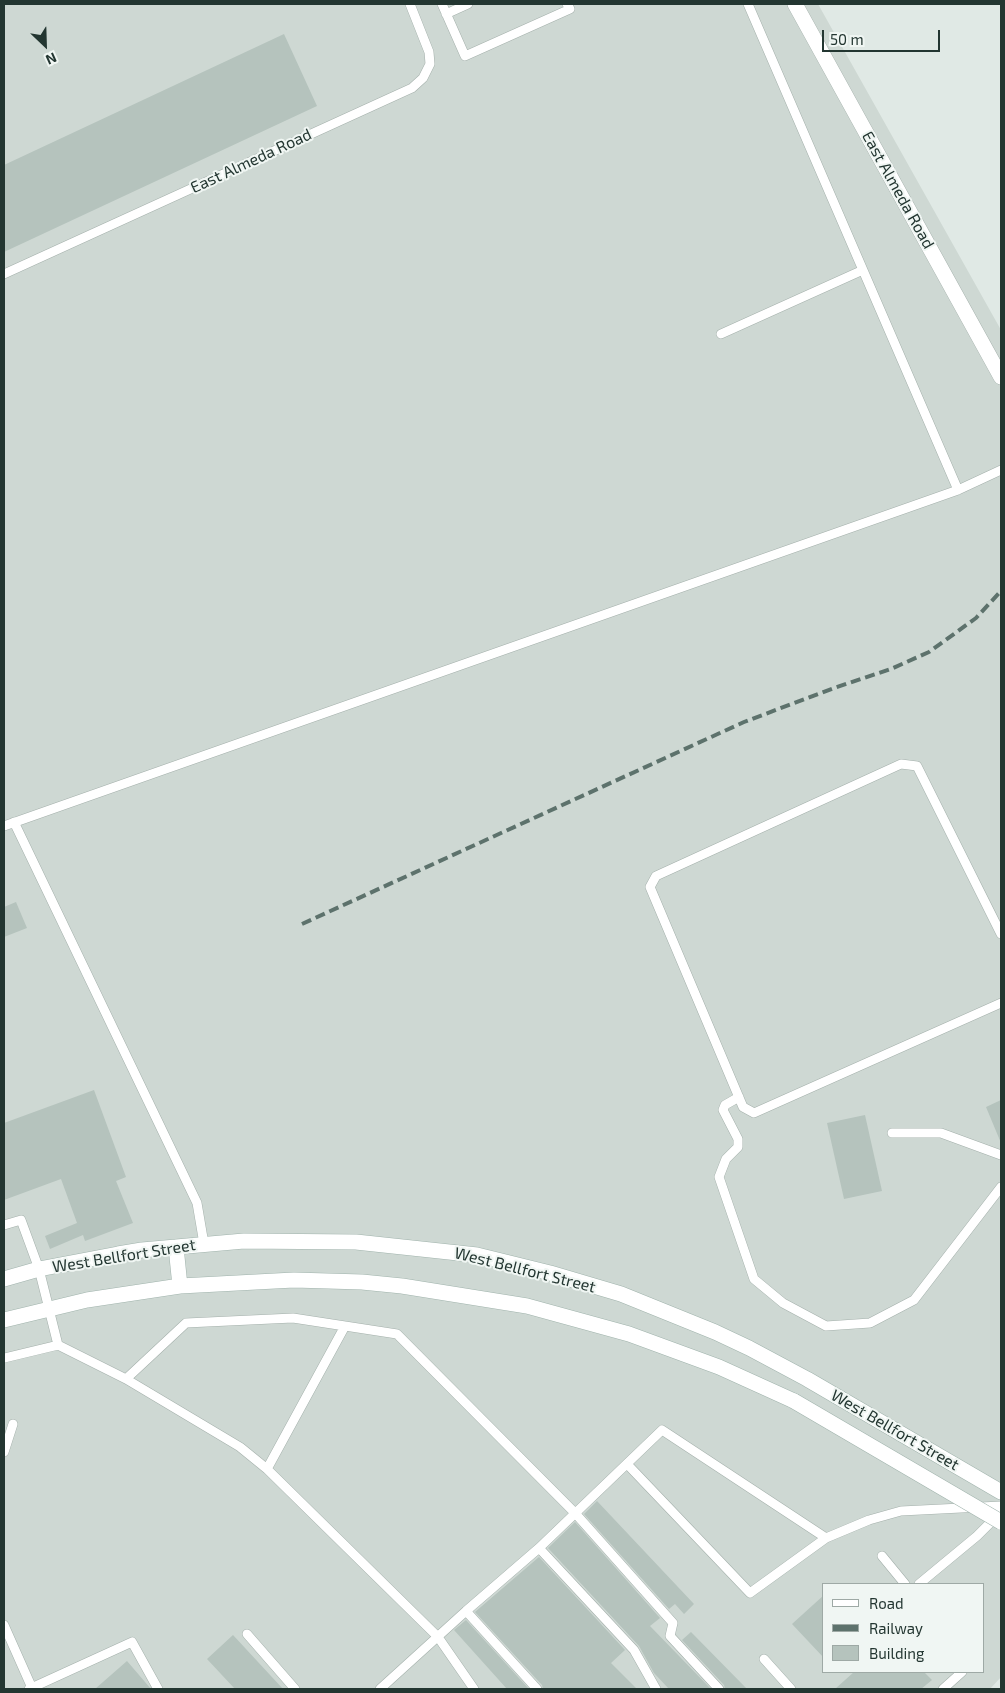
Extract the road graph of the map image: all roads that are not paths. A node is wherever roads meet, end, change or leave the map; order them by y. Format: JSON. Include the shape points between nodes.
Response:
{"nodes":[{"id":1,"x":410,"y":4,"type":"edge"},
{"id":2,"x":442,"y":4,"type":"edge"},
{"id":3,"x":468,"y":4,"type":"edge"},
{"id":4,"x":567,"y":4,"type":"edge"},
{"id":5,"x":748,"y":4,"type":"edge"},
{"id":6,"x":795,"y":4,"type":"edge"},
{"id":7,"x":446,"y":14,"type":"junction"},
{"id":8,"x":863,"y":270,"type":"junction"},
{"id":9,"x":4,"y":274,"type":"edge"},
{"id":10,"x":721,"y":334,"type":"dead end"},
{"id":11,"x":1001,"y":377,"type":"edge"},
{"id":12,"x":1001,"y":470,"type":"edge"},
{"id":13,"x":958,"y":490,"type":"junction"},
{"id":14,"x":14,"y":822,"type":"junction"},
{"id":15,"x":4,"y":826,"type":"edge"},
{"id":16,"x":1001,"y":934,"type":"edge"},
{"id":17,"x":1001,"y":1003,"type":"edge"},
{"id":18,"x":740,"y":1097,"type":"junction"},
{"id":19,"x":892,"y":1133,"type":"dead end"},
{"id":20,"x":1001,"y":1154,"type":"edge"},
{"id":21,"x":1001,"y":1187,"type":"edge"},
{"id":22,"x":4,"y":1225,"type":"edge"},
{"id":23,"x":204,"y":1244,"type":"junction"},
{"id":24,"x":176,"y":1247,"type":"junction"},
{"id":25,"x":39,"y":1270,"type":"junction"},
{"id":26,"x":4,"y":1279,"type":"edge"},
{"id":27,"x":180,"y":1286,"type":"junction"},
{"id":28,"x":49,"y":1308,"type":"junction"},
{"id":29,"x":4,"y":1320,"type":"edge"},
{"id":30,"x":345,"y":1326,"type":"junction"},
{"id":31,"x":58,"y":1345,"type":"junction"},
{"id":32,"x":4,"y":1358,"type":"edge"},
{"id":33,"x":126,"y":1379,"type":"junction"},
{"id":34,"x":13,"y":1424,"type":"dead end"},
{"id":35,"x":4,"y":1452,"type":"edge"},
{"id":36,"x":627,"y":1464,"type":"junction"},
{"id":37,"x":267,"y":1469,"type":"junction"},
{"id":38,"x":1001,"y":1492,"type":"edge"},
{"id":39,"x":1001,"y":1506,"type":"edge"},
{"id":40,"x":1001,"y":1512,"type":"edge"},
{"id":41,"x":575,"y":1513,"type":"junction"},
{"id":42,"x":1001,"y":1522,"type":"edge"},
{"id":43,"x":826,"y":1538,"type":"junction"},
{"id":44,"x":539,"y":1548,"type":"junction"},
{"id":45,"x":882,"y":1556,"type":"dead end"},
{"id":46,"x":904,"y":1583,"type":"edge"},
{"id":47,"x":920,"y":1583,"type":"edge"},
{"id":48,"x":466,"y":1611,"type":"junction"},
{"id":49,"x":4,"y":1625,"type":"edge"},
{"id":50,"x":247,"y":1634,"type":"dead end"},
{"id":51,"x":438,"y":1637,"type":"junction"},
{"id":52,"x":764,"y":1659,"type":"dead end"},
{"id":53,"x":961,"y":1673,"type":"edge"},
{"id":54,"x":30,"y":1689,"type":"edge"},
{"id":55,"x":158,"y":1689,"type":"edge"},
{"id":56,"x":295,"y":1689,"type":"edge"},
{"id":57,"x":380,"y":1689,"type":"edge"},
{"id":58,"x":474,"y":1689,"type":"edge"},
{"id":59,"x":537,"y":1689,"type":"edge"},
{"id":60,"x":656,"y":1689,"type":"edge"},
{"id":61,"x":720,"y":1689,"type":"edge"},
{"id":62,"x":791,"y":1689,"type":"edge"},
{"id":63,"x":943,"y":1689,"type":"edge"}],
"edges":[{"from":1,"to":9,"type":"lane","name":"East Almeda Road","via":[[429,52],[430,64],[423,78],[412,88]]},
{"from":2,"to":7,"type":"lane"},
{"from":3,"to":7,"type":"lane"},
{"from":4,"to":7,"type":"lane","via":[[570,9],[466,56]]},
{"from":5,"to":8,"type":"lane"},
{"from":6,"to":11,"type":"main road","name":"East Almeda Road"},
{"from":8,"to":10,"type":"lane"},
{"from":8,"to":13,"type":"lane"},
{"from":12,"to":13,"type":"lane"},
{"from":13,"to":14,"type":"lane"},
{"from":14,"to":15,"type":"lane"},
{"from":14,"to":23,"type":"lane","via":[[197,1203]]},
{"from":16,"to":18,"type":"lane","via":[[917,766],[901,764],[656,876],[650,888]]},
{"from":17,"to":18,"type":"lane","via":[[754,1113],[743,1107]]},
{"from":18,"to":21,"type":"lane","via":[[723,1110],[738,1139],[738,1147],[726,1159],[719,1177],[754,1279],[783,1302],[826,1326],[870,1323],[914,1300]]},
{"from":19,"to":20,"type":"lane","via":[[941,1133]]},
{"from":22,"to":25,"type":"lane","via":[[20,1220]]},
{"from":23,"to":24,"type":"main road","name":"West Bellfort Street"},
{"from":23,"to":38,"type":"main road","name":"West Bellfort Street","via":[[278,1240],[356,1242],[461,1253],[514,1264],[621,1294],[749,1348]]},
{"from":24,"to":25,"type":"main road","name":"West Bellfort Street","via":[[126,1252]]},
{"from":24,"to":27,"type":"main road"},
{"from":25,"to":26,"type":"main road","name":"West Bellfort Street"},
{"from":25,"to":28,"type":"lane"},
{"from":27,"to":28,"type":"main road","name":"West Bellfort Street"},
{"from":27,"to":42,"type":"main road","name":"West Bellfort Street","bridge":true,"via":[[261,1281],[402,1286],[535,1308],[629,1334],[719,1366],[794,1401]]},
{"from":28,"to":29,"type":"main road","name":"West Bellfort Street"},
{"from":28,"to":31,"type":"lane"},
{"from":30,"to":33,"type":"lane","via":[[293,1318],[186,1323]]},
{"from":30,"to":37,"type":"lane"},
{"from":30,"to":41,"type":"lane","via":[[397,1334]]},
{"from":31,"to":32,"type":"lane"},
{"from":31,"to":33,"type":"lane"},
{"from":33,"to":37,"type":"lane","via":[[240,1448]]},
{"from":34,"to":35,"type":"lane"},
{"from":36,"to":41,"type":"lane"},
{"from":36,"to":43,"type":"lane","via":[[662,1430]]},
{"from":36,"to":43,"type":"lane","via":[[750,1593]]},
{"from":37,"to":51,"type":"lane"},
{"from":39,"to":43,"type":"lane","via":[[901,1511]]},
{"from":40,"to":47,"type":"lane"},
{"from":41,"to":44,"type":"lane"},
{"from":41,"to":61,"type":"lane","via":[[673,1623],[670,1636]]},
{"from":44,"to":48,"type":"lane"},
{"from":44,"to":60,"type":"lane","via":[[634,1650]]},
{"from":45,"to":46,"type":"lane"},
{"from":48,"to":51,"type":"lane"},
{"from":48,"to":59,"type":"lane"},
{"from":49,"to":54,"type":"lane"},
{"from":50,"to":56,"type":"lane"},
{"from":51,"to":57,"type":"lane"},
{"from":51,"to":58,"type":"lane"},
{"from":52,"to":62,"type":"lane"},
{"from":53,"to":63,"type":"lane"},
{"from":54,"to":55,"type":"lane","via":[[132,1642]]}]}
